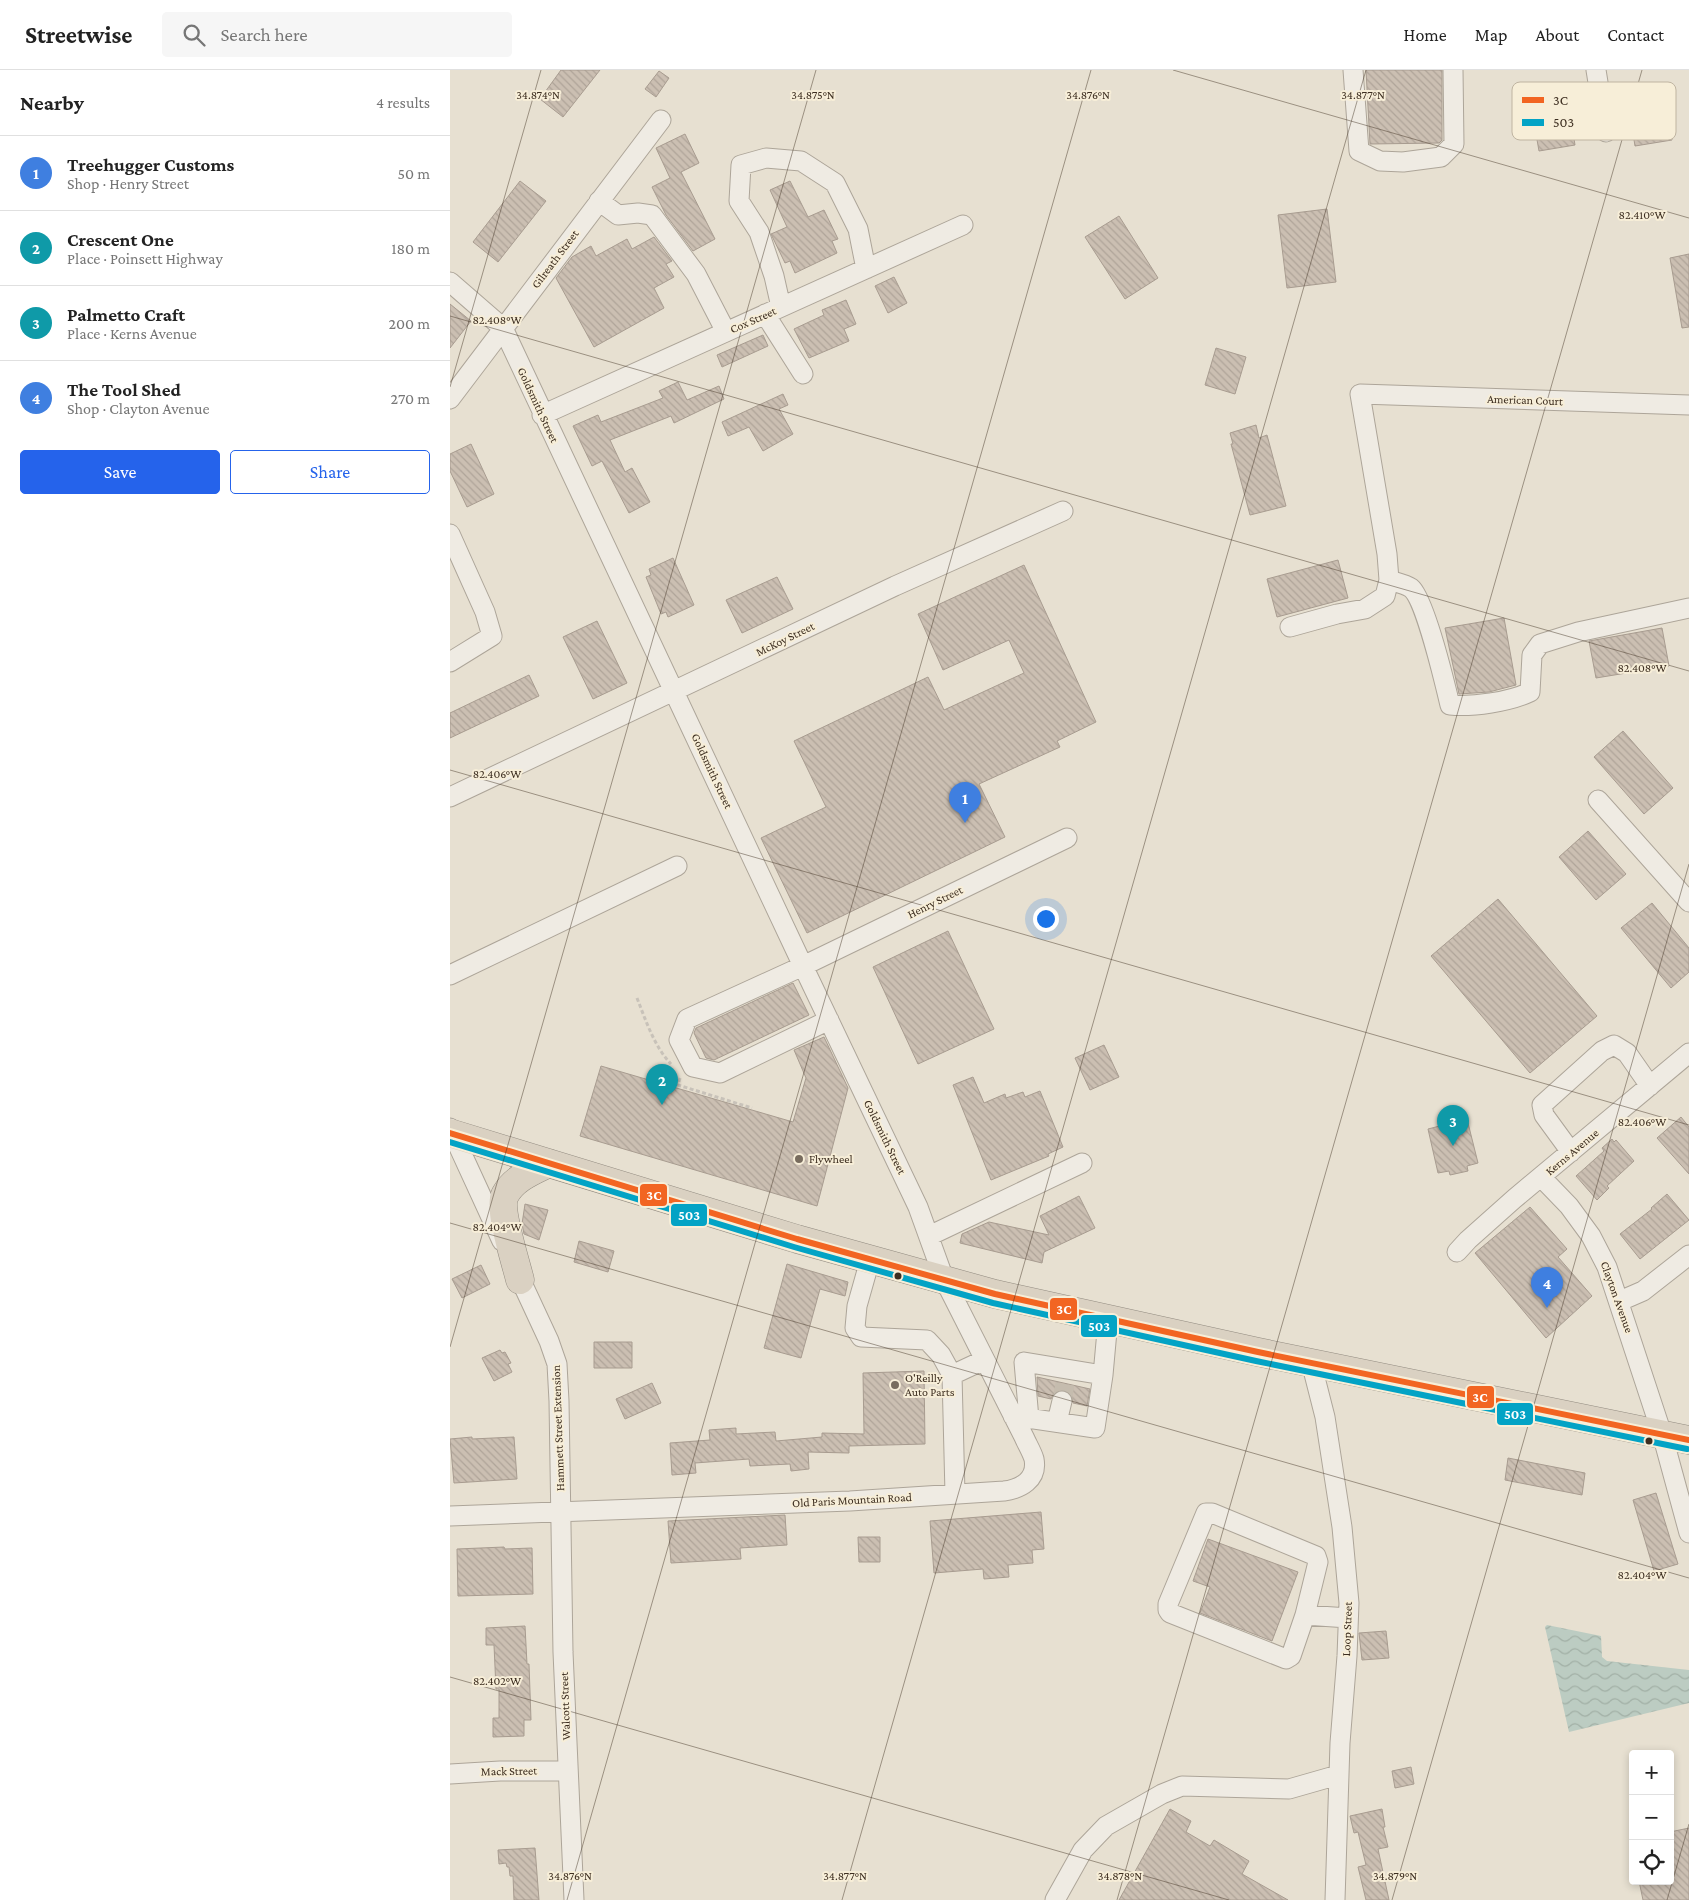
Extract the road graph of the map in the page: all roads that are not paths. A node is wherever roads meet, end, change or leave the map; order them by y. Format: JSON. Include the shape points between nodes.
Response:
{"nodes":[{"id":1,"x":1353,"y":70,"type":"edge"},
{"id":2,"x":1454,"y":70,"type":"edge"},
{"id":3,"x":661,"y":120,"type":"dead end"},
{"id":4,"x":599,"y":202,"type":"junction"},
{"id":5,"x":963,"y":225,"type":"dead end"},
{"id":6,"x":866,"y":269,"type":"junction"},
{"id":7,"x":450,"y":282,"type":"edge"},
{"id":8,"x":773,"y":311,"type":"junction"},
{"id":9,"x":502,"y":328,"type":"junction"},
{"id":10,"x":726,"y":332,"type":"junction"},
{"id":11,"x":803,"y":374,"type":"dead end"},
{"id":12,"x":450,"y":399,"type":"edge"},
{"id":13,"x":1689,"y":405,"type":"edge"},
{"id":14,"x":542,"y":415,"type":"junction"},
{"id":15,"x":1062,"y":511,"type":"dead end"},
{"id":16,"x":450,"y":534,"type":"edge"},
{"id":17,"x":1389,"y":580,"type":"junction"},
{"id":18,"x":1689,"y":608,"type":"edge"},
{"id":19,"x":1290,"y":627,"type":"dead end"},
{"id":20,"x":450,"y":662,"type":"edge"},
{"id":21,"x":674,"y":692,"type":"junction"},
{"id":22,"x":450,"y":797,"type":"edge"},
{"id":23,"x":1598,"y":800,"type":"dead end"},
{"id":24,"x":1067,"y":838,"type":"dead end"},
{"id":25,"x":676,"y":866,"type":"dead end"},
{"id":26,"x":1689,"y":902,"type":"edge"},
{"id":27,"x":802,"y":966,"type":"junction"},
{"id":28,"x":450,"y":975,"type":"edge"},
{"id":29,"x":829,"y":1020,"type":"junction"},
{"id":30,"x":1689,"y":1053,"type":"edge"},
{"id":31,"x":1650,"y":1086,"type":"junction"},
{"id":32,"x":451,"y":1131,"type":"edge"},
{"id":33,"x":1571,"y":1152,"type":"junction"},
{"id":34,"x":549,"y":1163,"type":"junction"},
{"id":35,"x":1082,"y":1163,"type":"dead end"},
{"id":36,"x":1542,"y":1177,"type":"junction"},
{"id":37,"x":929,"y":1236,"type":"junction"},
{"id":38,"x":1457,"y":1252,"type":"dead end"},
{"id":39,"x":1689,"y":1255,"type":"edge"},
{"id":40,"x":870,"y":1260,"type":"junction"},
{"id":41,"x":944,"y":1279,"type":"junction"},
{"id":42,"x":520,"y":1280,"type":"junction"},
{"id":43,"x":1620,"y":1301,"type":"junction"},
{"id":44,"x":1108,"y":1320,"type":"junction"},
{"id":45,"x":984,"y":1360,"type":"junction"},
{"id":46,"x":1311,"y":1362,"type":"junction"},
{"id":47,"x":952,"y":1375,"type":"junction"},
{"id":48,"x":1103,"y":1375,"type":"junction"},
{"id":49,"x":1065,"y":1385,"type":"junction"},
{"id":50,"x":1021,"y":1418,"type":"junction"},
{"id":51,"x":1057,"y":1422,"type":"junction"},
{"id":52,"x":1662,"y":1434,"type":"junction"},
{"id":53,"x":1689,"y":1440,"type":"edge"},
{"id":54,"x":955,"y":1494,"type":"junction"},
{"id":55,"x":561,"y":1511,"type":"junction"},
{"id":56,"x":450,"y":1516,"type":"edge"},
{"id":57,"x":1689,"y":1533,"type":"edge"},
{"id":58,"x":1305,"y":1615,"type":"junction"},
{"id":59,"x":1348,"y":1618,"type":"junction"},
{"id":60,"x":568,"y":1771,"type":"junction"},
{"id":61,"x":450,"y":1774,"type":"edge"},
{"id":62,"x":1338,"y":1775,"type":"junction"},
{"id":63,"x":574,"y":1900,"type":"edge"},
{"id":64,"x":1055,"y":1900,"type":"edge"},
{"id":65,"x":1334,"y":1900,"type":"edge"}],
"edges":[{"from":1,"to":2,"type":"street","via":[[1359,150],[1380,160],[1403,162],[1442,156],[1454,144]]},
{"from":3,"to":4,"type":"street","name":"Gilreath Street"},
{"from":4,"to":9,"type":"street","name":"Gilreath Street"},
{"from":4,"to":10,"type":"street","via":[[618,215],[652,215],[696,274]]},
{"from":5,"to":6,"type":"street","name":"Cox Street"},
{"from":6,"to":8,"type":"street","name":"Cox Street"},
{"from":6,"to":8,"type":"street","via":[[858,229],[835,183],[801,161],[766,158],[741,165],[739,200],[760,232],[774,276]]},
{"from":7,"to":9,"type":"street","name":"Goldsmith Street"},
{"from":8,"to":10,"type":"street","name":"Cox Street"},
{"from":8,"to":11,"type":"street"},
{"from":9,"to":12,"type":"street","name":"Gilreath Street"},
{"from":9,"to":14,"type":"street","name":"Goldsmith Street"},
{"from":10,"to":14,"type":"street","name":"Cox Street"},
{"from":13,"to":17,"type":"street","name":"American Court","via":[[1360,394]]},
{"from":14,"to":21,"type":"street","name":"Goldsmith Street"},
{"from":15,"to":21,"type":"street","name":"McKoy Street","via":[[895,586]]},
{"from":16,"to":20,"type":"street","via":[[485,612],[492,636]]},
{"from":17,"to":18,"type":"street","via":[[1411,589],[1420,605],[1450,705],[1518,698],[1530,692],[1532,655],[1540,644],[1578,632]]},
{"from":17,"to":19,"type":"street","via":[[1385,596],[1366,609]]},
{"from":21,"to":22,"type":"street","name":"McKoy Street"},
{"from":21,"to":27,"type":"street","name":"Goldsmith Street"},
{"from":23,"to":26,"type":"street"},
{"from":24,"to":27,"type":"street","name":"Henry Street"},
{"from":25,"to":28,"type":"street"},
{"from":27,"to":29,"type":"street","name":"Goldsmith Street"},
{"from":27,"to":29,"type":"street","name":"Henry Street","via":[[687,1019],[679,1040],[693,1067],[720,1073]]},
{"from":29,"to":37,"type":"street","name":"Goldsmith Street"},
{"from":30,"to":31,"type":"street","name":"Kerns Avenue"},
{"from":31,"to":33,"type":"street","name":"Kerns Avenue"},
{"from":31,"to":33,"type":"street","via":[[1627,1053],[1614,1045],[1602,1051],[1542,1104],[1544,1114]]},
{"from":32,"to":34,"type":"highway"},
{"from":32,"to":42,"type":"street","name":"Hammett Street Extension"},
{"from":33,"to":36,"type":"street","name":"Kerns Avenue"},
{"from":34,"to":40,"type":"highway"},
{"from":34,"to":42,"type":"highway","via":[[523,1176],[504,1197],[503,1213]]},
{"from":35,"to":37,"type":"street"},
{"from":36,"to":38,"type":"street","name":"Kerns Avenue"},
{"from":36,"to":43,"type":"street","name":"Clayton Avenue","via":[[1591,1236]]},
{"from":37,"to":41,"type":"street","name":"Goldsmith Street"},
{"from":39,"to":43,"type":"street","via":[[1643,1290]]},
{"from":40,"to":41,"type":"highway"},
{"from":40,"to":47,"type":"street","via":[[854,1328],[861,1337],[927,1340],[941,1355]]},
{"from":41,"to":44,"type":"highway"},
{"from":41,"to":45,"type":"street","name":"Old Paris Mountain Road"},
{"from":42,"to":55,"type":"street","name":"Hammett Street Extension","via":[[557,1364]]},
{"from":43,"to":52,"type":"street","name":"Clayton Avenue"},
{"from":44,"to":46,"type":"highway"},
{"from":44,"to":48,"type":"street"},
{"from":45,"to":47,"type":"street"},
{"from":45,"to":50,"type":"street","name":"Old Paris Mountain Road"},
{"from":46,"to":52,"type":"highway"},
{"from":46,"to":59,"type":"street","name":"Loop Street","via":[[1325,1417],[1342,1527]]},
{"from":47,"to":54,"type":"street"},
{"from":48,"to":49,"type":"street"},
{"from":48,"to":51,"type":"street","via":[[1095,1428]]},
{"from":49,"to":50,"type":"street","via":[[1024,1362]]},
{"from":49,"to":51,"type":"street"},
{"from":50,"to":51,"type":"street"},
{"from":50,"to":54,"type":"street","name":"Old Paris Mountain Road","via":[[1034,1458],[1029,1479],[1016,1489]]},
{"from":52,"to":53,"type":"highway"},
{"from":52,"to":57,"type":"street","name":"Clayton Avenue"},
{"from":54,"to":55,"type":"street","name":"Old Paris Mountain Road"},
{"from":55,"to":56,"type":"street","name":"Old Paris Mountain Road"},
{"from":55,"to":60,"type":"street","name":"Walcott Street"},
{"from":58,"to":58,"type":"street","via":[[1291,1656],[1286,1659],[1170,1613],[1168,1604],[1206,1513],[1316,1556],[1318,1562]]},
{"from":58,"to":59,"type":"street"},
{"from":59,"to":62,"type":"street","name":"Loop Street"},
{"from":60,"to":61,"type":"street","name":"Mack Street"},
{"from":60,"to":63,"type":"street","name":"Walcott Street"},
{"from":62,"to":64,"type":"street","via":[[1289,1789],[1182,1786],[1162,1794],[1106,1826],[1083,1850]]},
{"from":62,"to":65,"type":"street","name":"Loop Street"}]}
